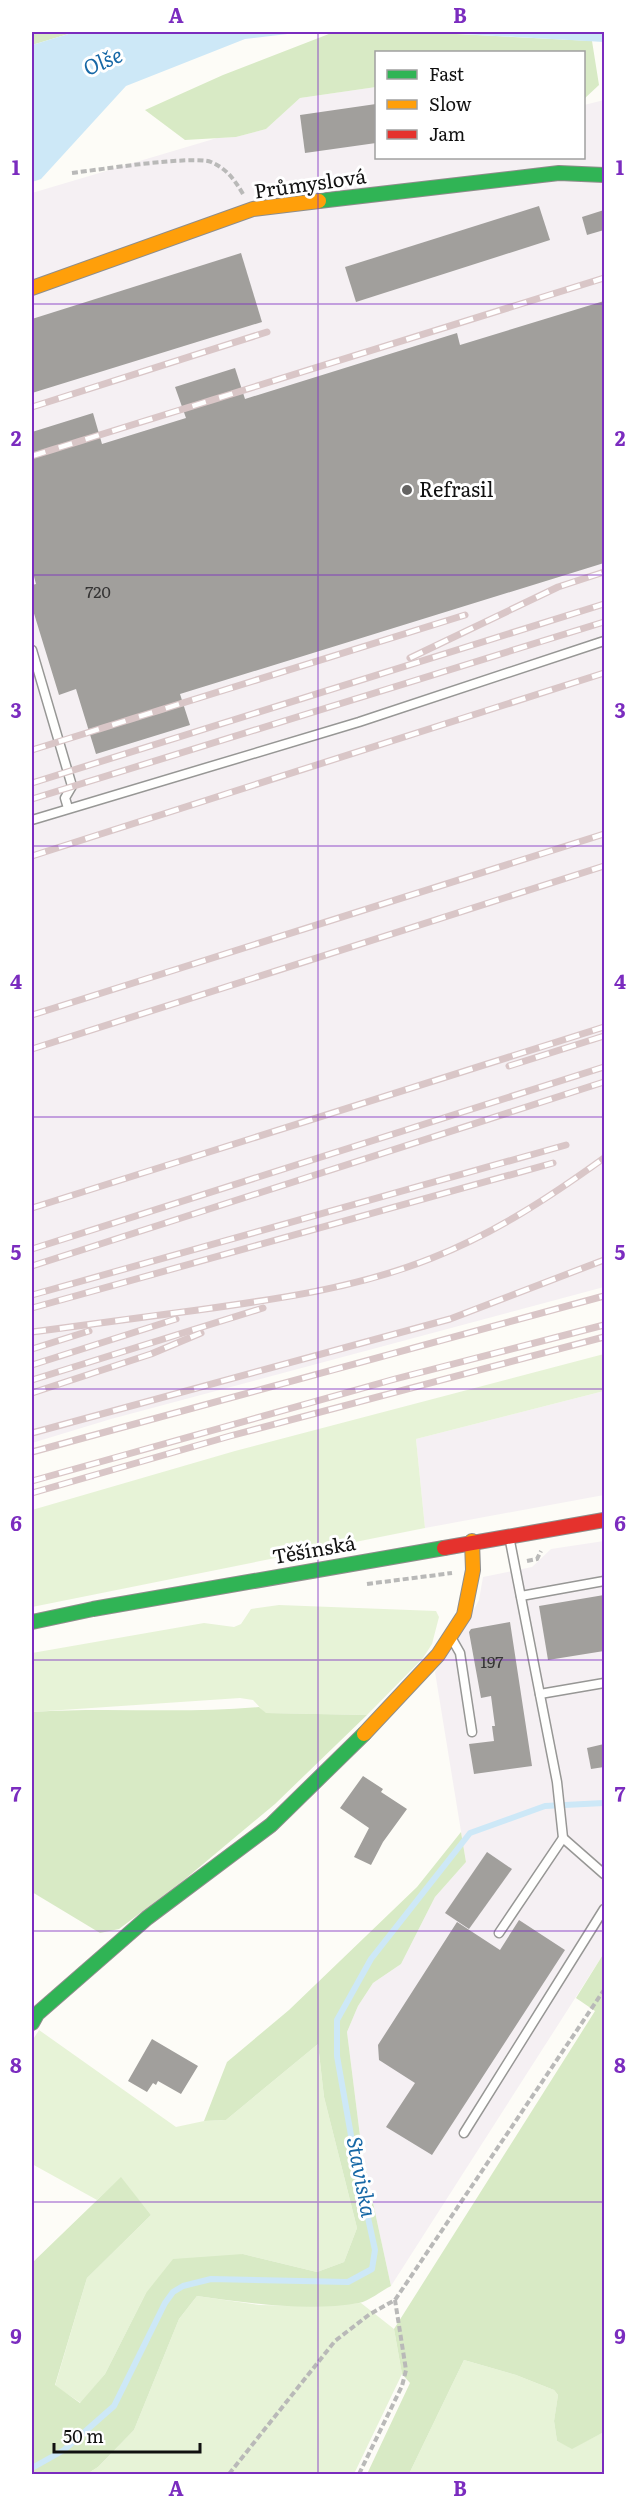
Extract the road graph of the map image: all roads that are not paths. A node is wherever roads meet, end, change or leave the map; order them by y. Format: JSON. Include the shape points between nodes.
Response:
{"nodes":[{"id":1,"x":604,"y":174,"type":"edge"},
{"id":2,"x":32,"y":288,"type":"edge"},
{"id":3,"x":604,"y":641,"type":"edge"},
{"id":4,"x":32,"y":650,"type":"edge"},
{"id":5,"x":68,"y":808,"type":"junction"},
{"id":6,"x":32,"y":820,"type":"edge"},
{"id":7,"x":604,"y":1520,"type":"edge"},
{"id":8,"x":509,"y":1536,"type":"junction"},
{"id":9,"x":472,"y":1541,"type":"junction"},
{"id":10,"x":604,"y":1581,"type":"edge"},
{"id":11,"x":521,"y":1596,"type":"junction"},
{"id":12,"x":32,"y":1622,"type":"edge"},
{"id":13,"x":451,"y":1636,"type":"junction"},
{"id":14,"x":604,"y":1683,"type":"edge"},
{"id":15,"x":540,"y":1694,"type":"junction"},
{"id":16,"x":472,"y":1732,"type":"dead end"},
{"id":17,"x":563,"y":1838,"type":"junction"},
{"id":18,"x":604,"y":1874,"type":"edge"},
{"id":19,"x":604,"y":1910,"type":"edge"},
{"id":20,"x":499,"y":1933,"type":"dead end"},
{"id":21,"x":33,"y":2018,"type":"edge"},
{"id":22,"x":464,"y":2133,"type":"dead end"}],
"edges":[{"from":1,"to":2,"type":"street","name":"Průmyslová","via":[[559,172],[253,209]]},
{"from":3,"to":5,"type":"lane","via":[[359,722]]},
{"from":4,"to":5,"type":"lane","via":[[72,786],[65,798]]},
{"from":5,"to":6,"type":"lane"},
{"from":7,"to":8,"type":"street","name":"Těšínská"},
{"from":8,"to":9,"type":"street","name":"Těšínská"},
{"from":8,"to":11,"type":"lane"},
{"from":9,"to":12,"type":"street","name":"Těšínská"},
{"from":9,"to":13,"type":"street","via":[[473,1570],[464,1616]]},
{"from":10,"to":11,"type":"lane"},
{"from":11,"to":15,"type":"lane"},
{"from":13,"to":16,"type":"lane","via":[[460,1653]]},
{"from":13,"to":21,"type":"street","via":[[358,1740],[271,1825],[147,1918]]},
{"from":14,"to":15,"type":"lane"},
{"from":15,"to":17,"type":"lane"},
{"from":17,"to":18,"type":"lane"},
{"from":17,"to":20,"type":"lane"},
{"from":19,"to":22,"type":"lane"}]}
